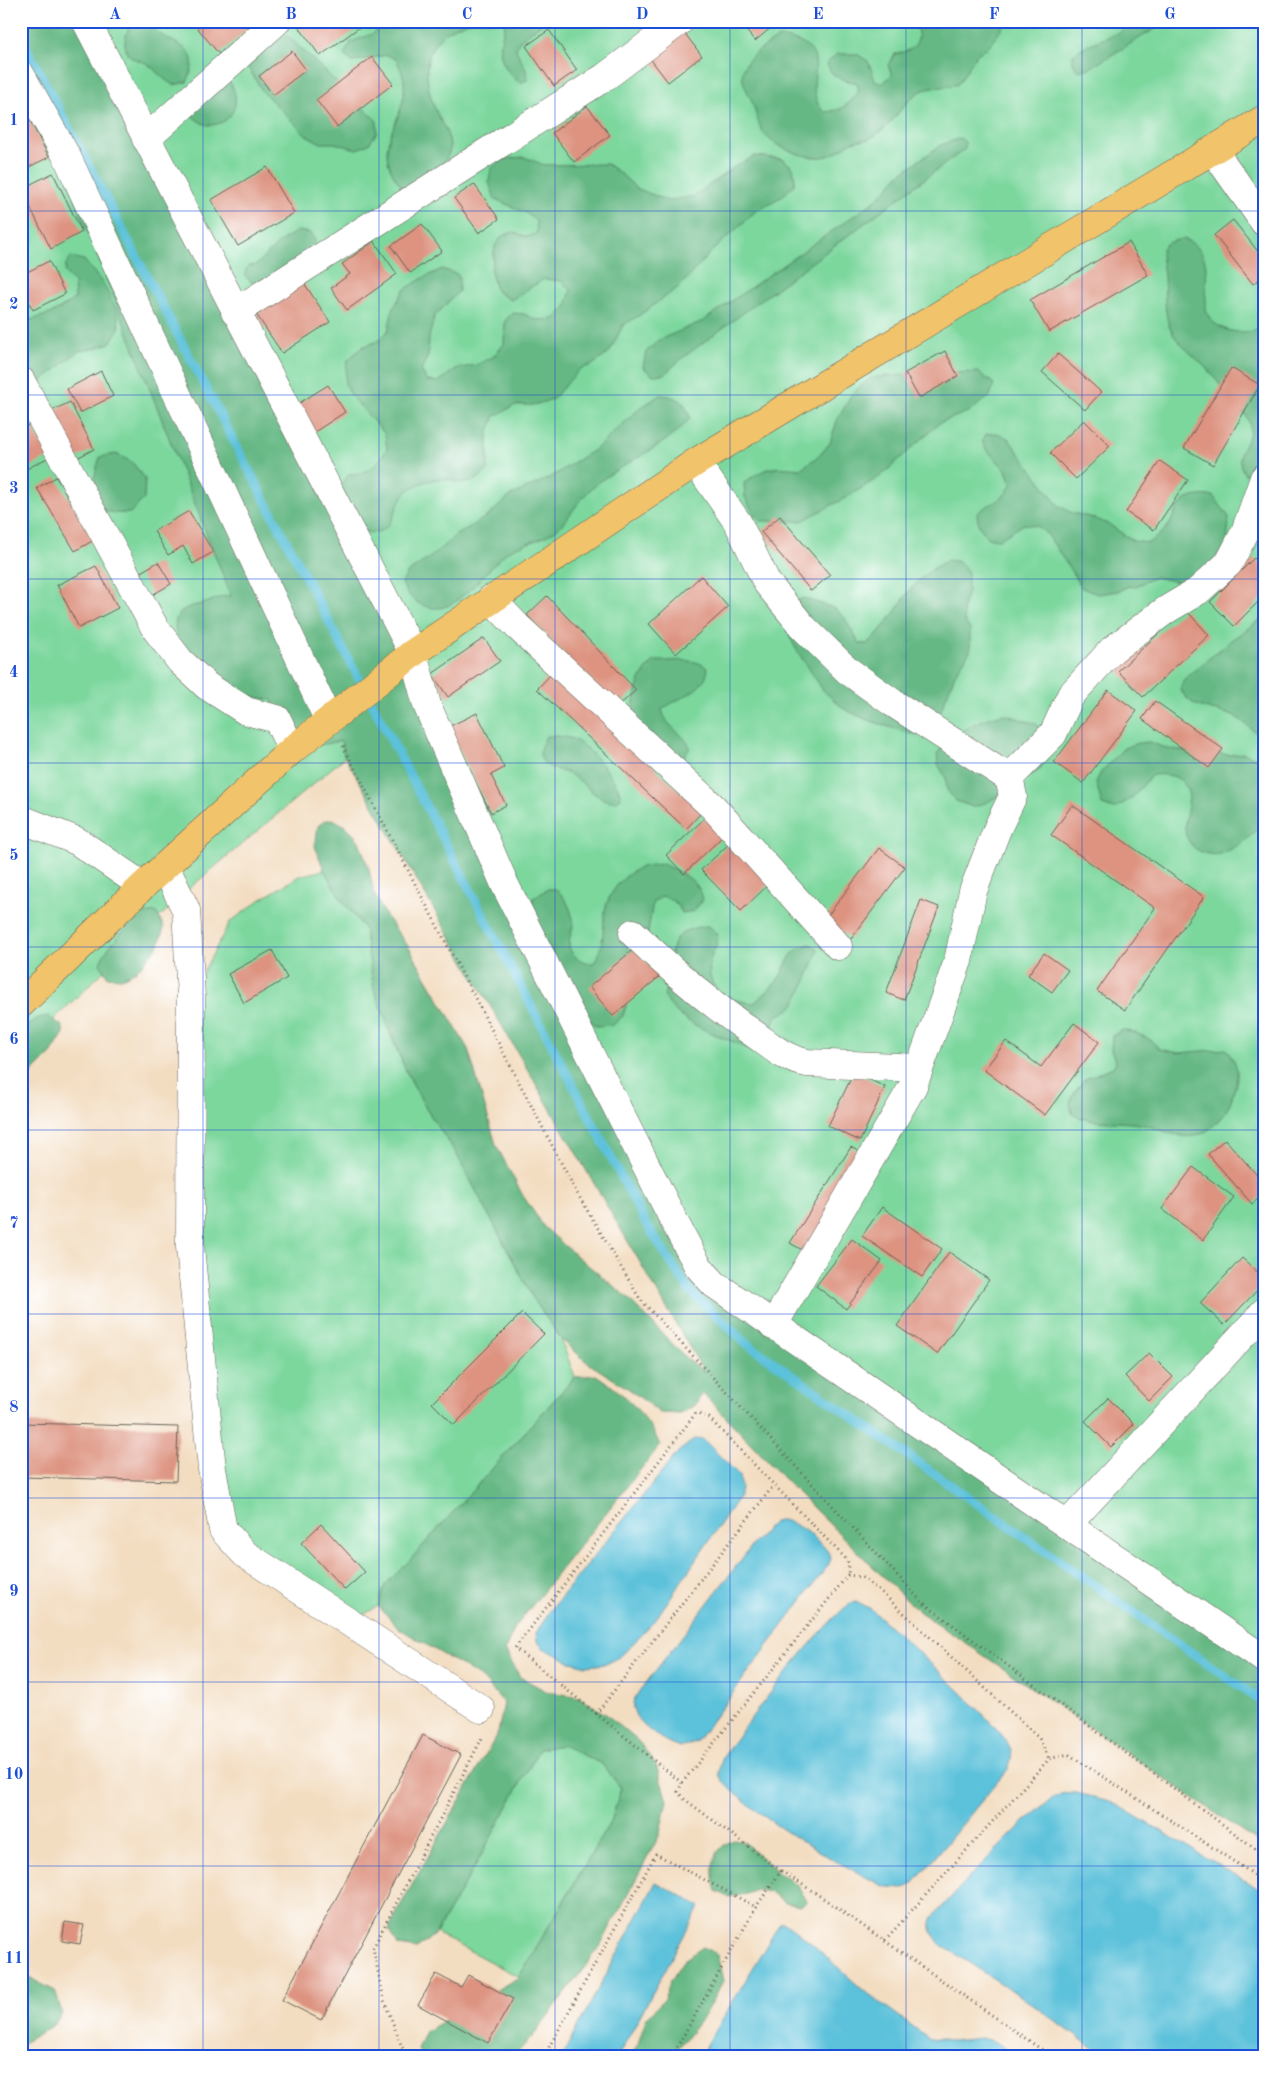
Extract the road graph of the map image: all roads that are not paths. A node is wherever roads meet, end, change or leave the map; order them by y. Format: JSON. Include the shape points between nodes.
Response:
{"nodes":[{"id":1,"x":86,"y":21,"type":"edge"},
{"id":2,"x":276,"y":21,"type":"edge"},
{"id":3,"x":680,"y":21,"type":"edge"},
{"id":4,"x":21,"y":75,"type":"edge"},
{"id":5,"x":1264,"y":119,"type":"edge"},
{"id":6,"x":146,"y":139,"type":"junction"},
{"id":7,"x":1213,"y":150,"type":"junction"},
{"id":8,"x":1264,"y":222,"type":"edge"},
{"id":9,"x":235,"y":312,"type":"junction"},
{"id":10,"x":21,"y":381,"type":"edge"},
{"id":11,"x":696,"y":462,"type":"junction"},
{"id":12,"x":1264,"y":478,"type":"edge"},
{"id":13,"x":491,"y":599,"type":"junction"},
{"id":14,"x":413,"y":653,"type":"junction"},
{"id":15,"x":337,"y":712,"type":"junction"},
{"id":16,"x":292,"y":750,"type":"junction"},
{"id":17,"x":1009,"y":778,"type":"junction"},
{"id":18,"x":21,"y":819,"type":"edge"},
{"id":19,"x":165,"y":866,"type":"junction"},
{"id":20,"x":143,"y":886,"type":"junction"},
{"id":21,"x":633,"y":933,"type":"dead end"},
{"id":22,"x":838,"y":946,"type":"dead end"},
{"id":23,"x":21,"y":1004,"type":"edge"},
{"id":24,"x":919,"y":1068,"type":"junction"},
{"id":25,"x":1264,"y":1312,"type":"edge"},
{"id":26,"x":773,"y":1326,"type":"junction"},
{"id":27,"x":1067,"y":1526,"type":"junction"},
{"id":28,"x":1264,"y":1659,"type":"edge"},
{"id":29,"x":481,"y":1709,"type":"road end"}],
"edges":[{"from":1,"to":6,"type":"lane"},
{"from":2,"to":6,"type":"lane"},
{"from":3,"to":9,"type":"lane","via":[[605,77]]},
{"from":4,"to":15,"type":"lane","via":[[67,157]]},
{"from":5,"to":7,"type":"main road"},
{"from":6,"to":9,"type":"lane"},
{"from":7,"to":8,"type":"lane"},
{"from":7,"to":11,"type":"main road"},
{"from":9,"to":14,"type":"lane"},
{"from":10,"to":16,"type":"lane","via":[[155,628],[180,661],[207,686],[246,711],[277,719]]},
{"from":11,"to":13,"type":"main road"},
{"from":11,"to":17,"type":"lane","via":[[738,523],[767,583],[803,627],[847,670]]},
{"from":12,"to":17,"type":"lane","via":[[1245,532],[1229,563],[1198,591],[1112,650],[1070,695],[1053,734]]},
{"from":13,"to":14,"type":"main road"},
{"from":13,"to":22,"type":"lane","via":[[714,807]]},
{"from":14,"to":15,"type":"main road"},
{"from":14,"to":26,"type":"lane","via":[[427,705],[505,885],[698,1266],[714,1284]]},
{"from":15,"to":16,"type":"main road"},
{"from":16,"to":19,"type":"main road"},
{"from":17,"to":24,"type":"lane","via":[[1013,796],[973,891],[958,961]]},
{"from":18,"to":20,"type":"lane","via":[[77,841]]},
{"from":19,"to":20,"type":"main road"},
{"from":19,"to":29,"type":"lane","via":[[186,910],[191,997],[190,1247],[212,1469],[223,1530],[245,1554]]},
{"from":20,"to":23,"type":"main road"},
{"from":21,"to":24,"type":"lane","via":[[688,985],[790,1060]]},
{"from":24,"to":26,"type":"lane","via":[[913,1086]]},
{"from":25,"to":27,"type":"lane"},
{"from":26,"to":27,"type":"lane"},
{"from":27,"to":28,"type":"lane"}]}
